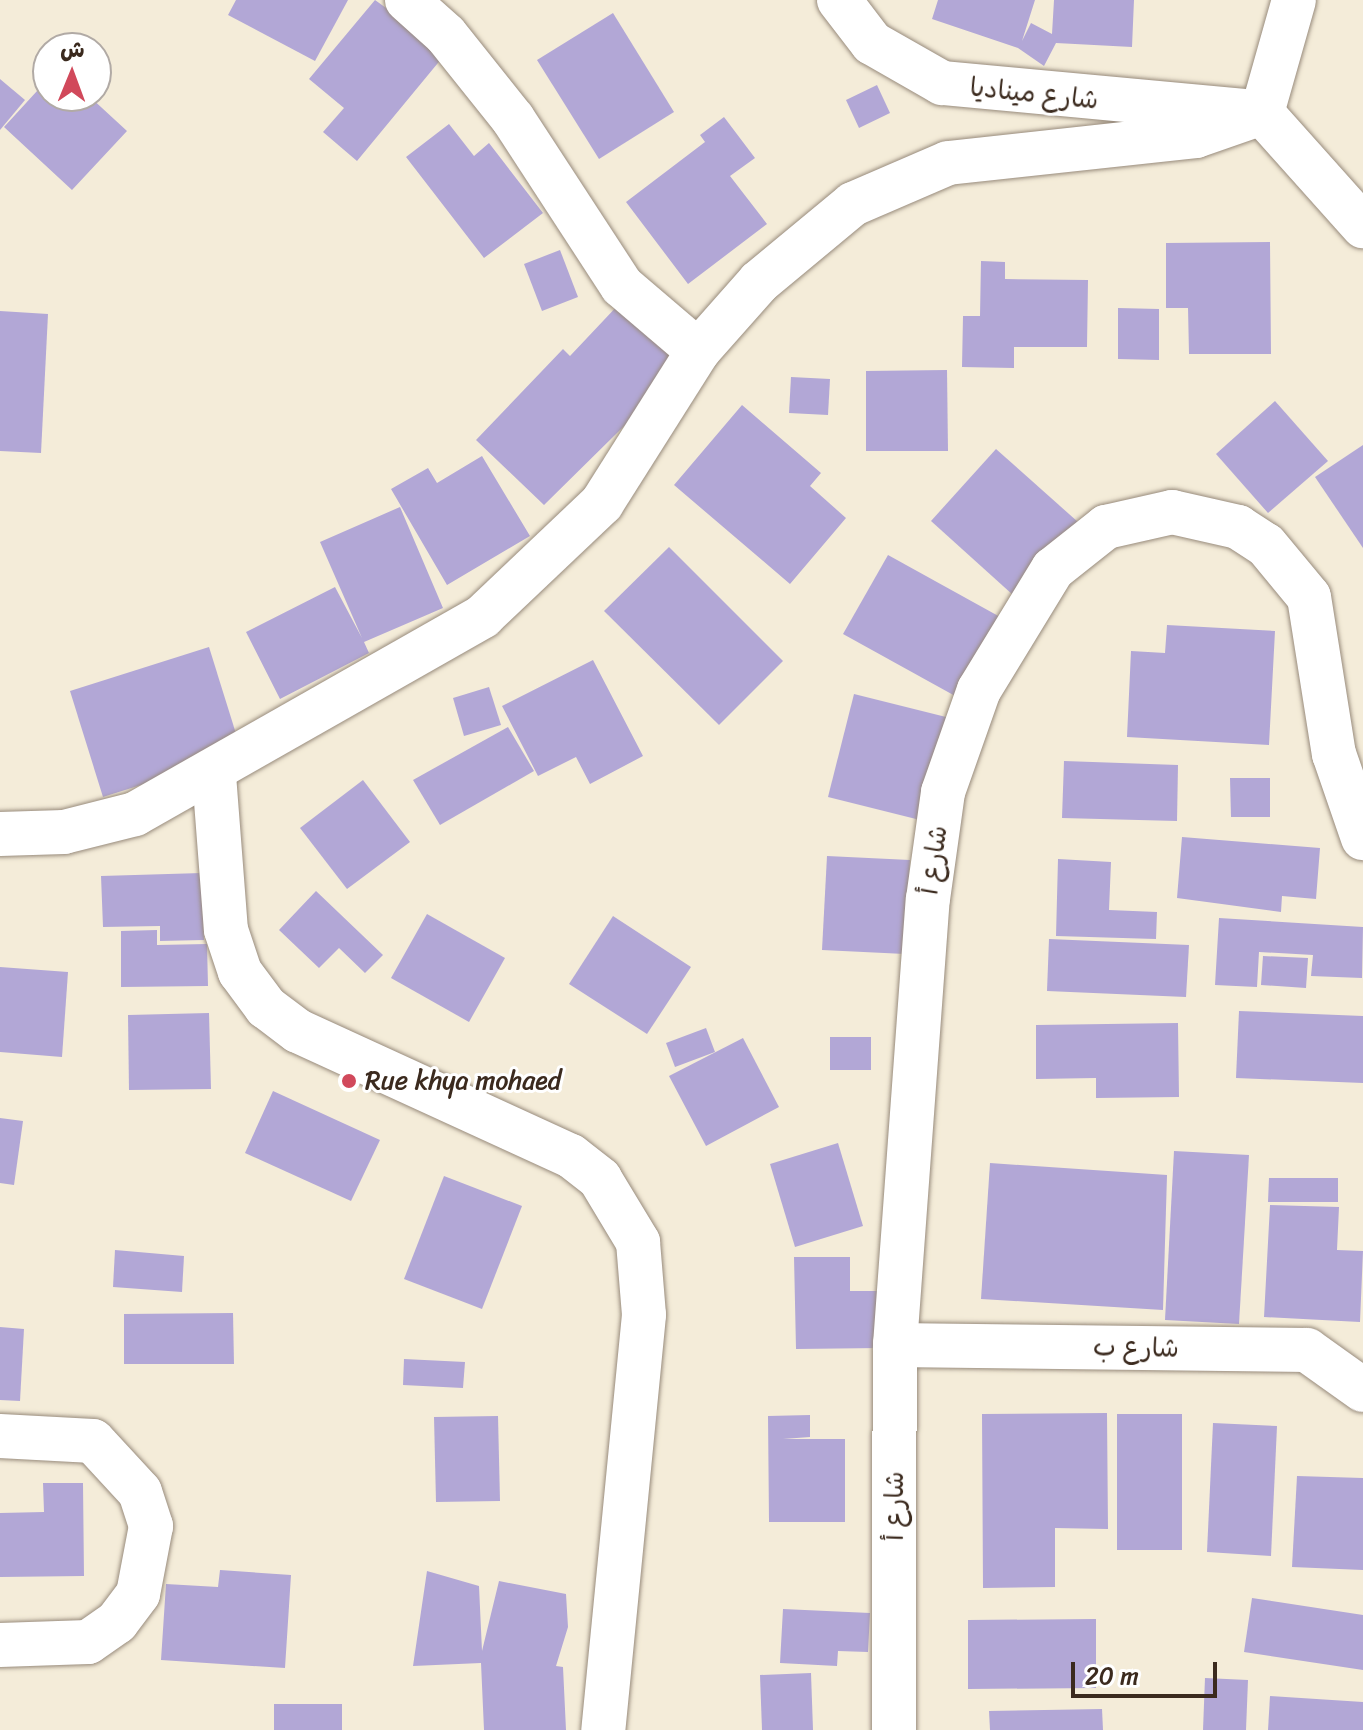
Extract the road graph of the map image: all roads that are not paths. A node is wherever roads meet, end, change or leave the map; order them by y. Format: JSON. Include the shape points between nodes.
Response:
{"nodes":[{"id":1,"x":407,"y":0,"type":"edge"},
{"id":2,"x":839,"y":0,"type":"edge"},
{"id":3,"x":1294,"y":0,"type":"edge"},
{"id":4,"x":1262,"y":113,"type":"junction"},
{"id":5,"x":1363,"y":226,"type":"edge"},
{"id":6,"x":698,"y":351,"type":"junction"},
{"id":7,"x":214,"y":775,"type":"junction"},
{"id":8,"x":0,"y":834,"type":"edge"},
{"id":9,"x":1363,"y":838,"type":"edge"},
{"id":10,"x":895,"y":1345,"type":"junction"},
{"id":11,"x":1363,"y":1390,"type":"edge"},
{"id":12,"x":0,"y":1436,"type":"edge"},
{"id":13,"x":0,"y":1645,"type":"edge"},
{"id":14,"x":603,"y":1730,"type":"edge"},
{"id":15,"x":894,"y":1730,"type":"edge"}],
"edges":[{"from":1,"to":6,"type":"street","via":[[513,119],[622,286]]},
{"from":2,"to":4,"type":"street","name":"شارع ميناديا","via":[[872,43],[942,83]]},
{"from":3,"to":4,"type":"street"},
{"from":4,"to":5,"type":"street"},
{"from":4,"to":6,"type":"street","via":[[1196,136],[948,163],[898,180],[809,236]]},
{"from":6,"to":7,"type":"street","via":[[602,503],[483,616]]},
{"from":7,"to":8,"type":"street","via":[[135,814],[64,832]]},
{"from":7,"to":14,"type":"street","via":[[226,930],[240,972],[266,1007],[298,1031],[571,1156],[600,1179],[638,1242],[644,1315]]},
{"from":9,"to":10,"type":"street","name":"شارع أ","via":[[1334,754],[1309,597],[1266,545],[1238,527],[1172,512],[1106,527],[1053,569],[979,690],[943,792],[928,899]]},
{"from":10,"to":11,"type":"street","name":"شارع ب","via":[[1307,1350]]},
{"from":10,"to":15,"type":"street","name":"شارع أ"},
{"from":12,"to":13,"type":"street","via":[[93,1441],[134,1482],[151,1526],[146,1571],[117,1622],[88,1642]]}]}
